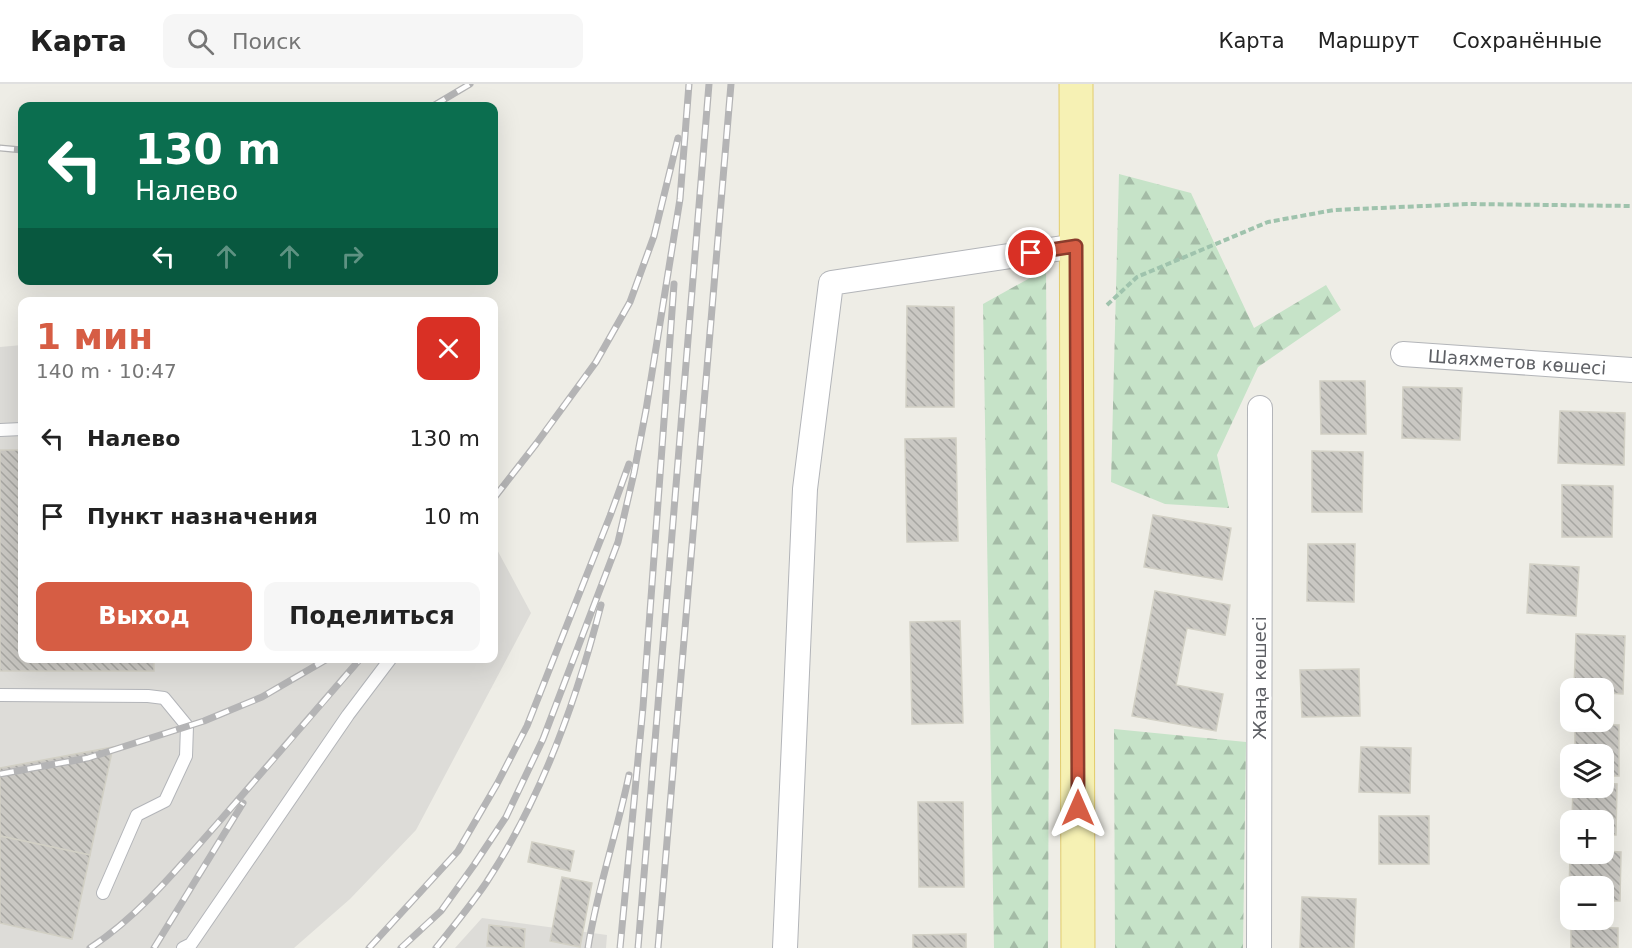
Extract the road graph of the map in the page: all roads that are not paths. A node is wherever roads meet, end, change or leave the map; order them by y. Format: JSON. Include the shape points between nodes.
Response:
{"nodes":[{"id":1,"x":1076,"y":84,"type":"edge"},
{"id":2,"x":1076,"y":246,"type":"junction"},
{"id":3,"x":1403,"y":354,"type":"dead end"},
{"id":4,"x":1632,"y":370,"type":"edge"},
{"id":5,"x":1260,"y":408,"type":"dead end"},
{"id":6,"x":18,"y":429,"type":"edge"},
{"id":7,"x":0,"y":430,"type":"edge"},
{"id":8,"x":387,"y":663,"type":"edge"},
{"id":9,"x":0,"y":694,"type":"edge"},
{"id":10,"x":103,"y":893,"type":"dead end"},
{"id":11,"x":183,"y":948,"type":"edge"},
{"id":12,"x":786,"y":948,"type":"edge"},
{"id":13,"x":1078,"y":948,"type":"edge"},
{"id":14,"x":1259,"y":948,"type":"edge"}],
"edges":[{"from":1,"to":2,"type":"main road"},
{"from":2,"to":12,"type":"street","via":[[831,283],[805,489]]},
{"from":2,"to":13,"type":"main road"},
{"from":3,"to":4,"type":"street","name":"Шаяхметов көшесі"},
{"from":5,"to":14,"type":"street","name":"Жаңа көшесі"},
{"from":6,"to":7,"type":"lane"},
{"from":8,"to":11,"type":"lane","via":[[190,944]]},
{"from":9,"to":10,"type":"lane","via":[[164,698],[188,726],[186,756],[165,801],[137,815]]}]}
